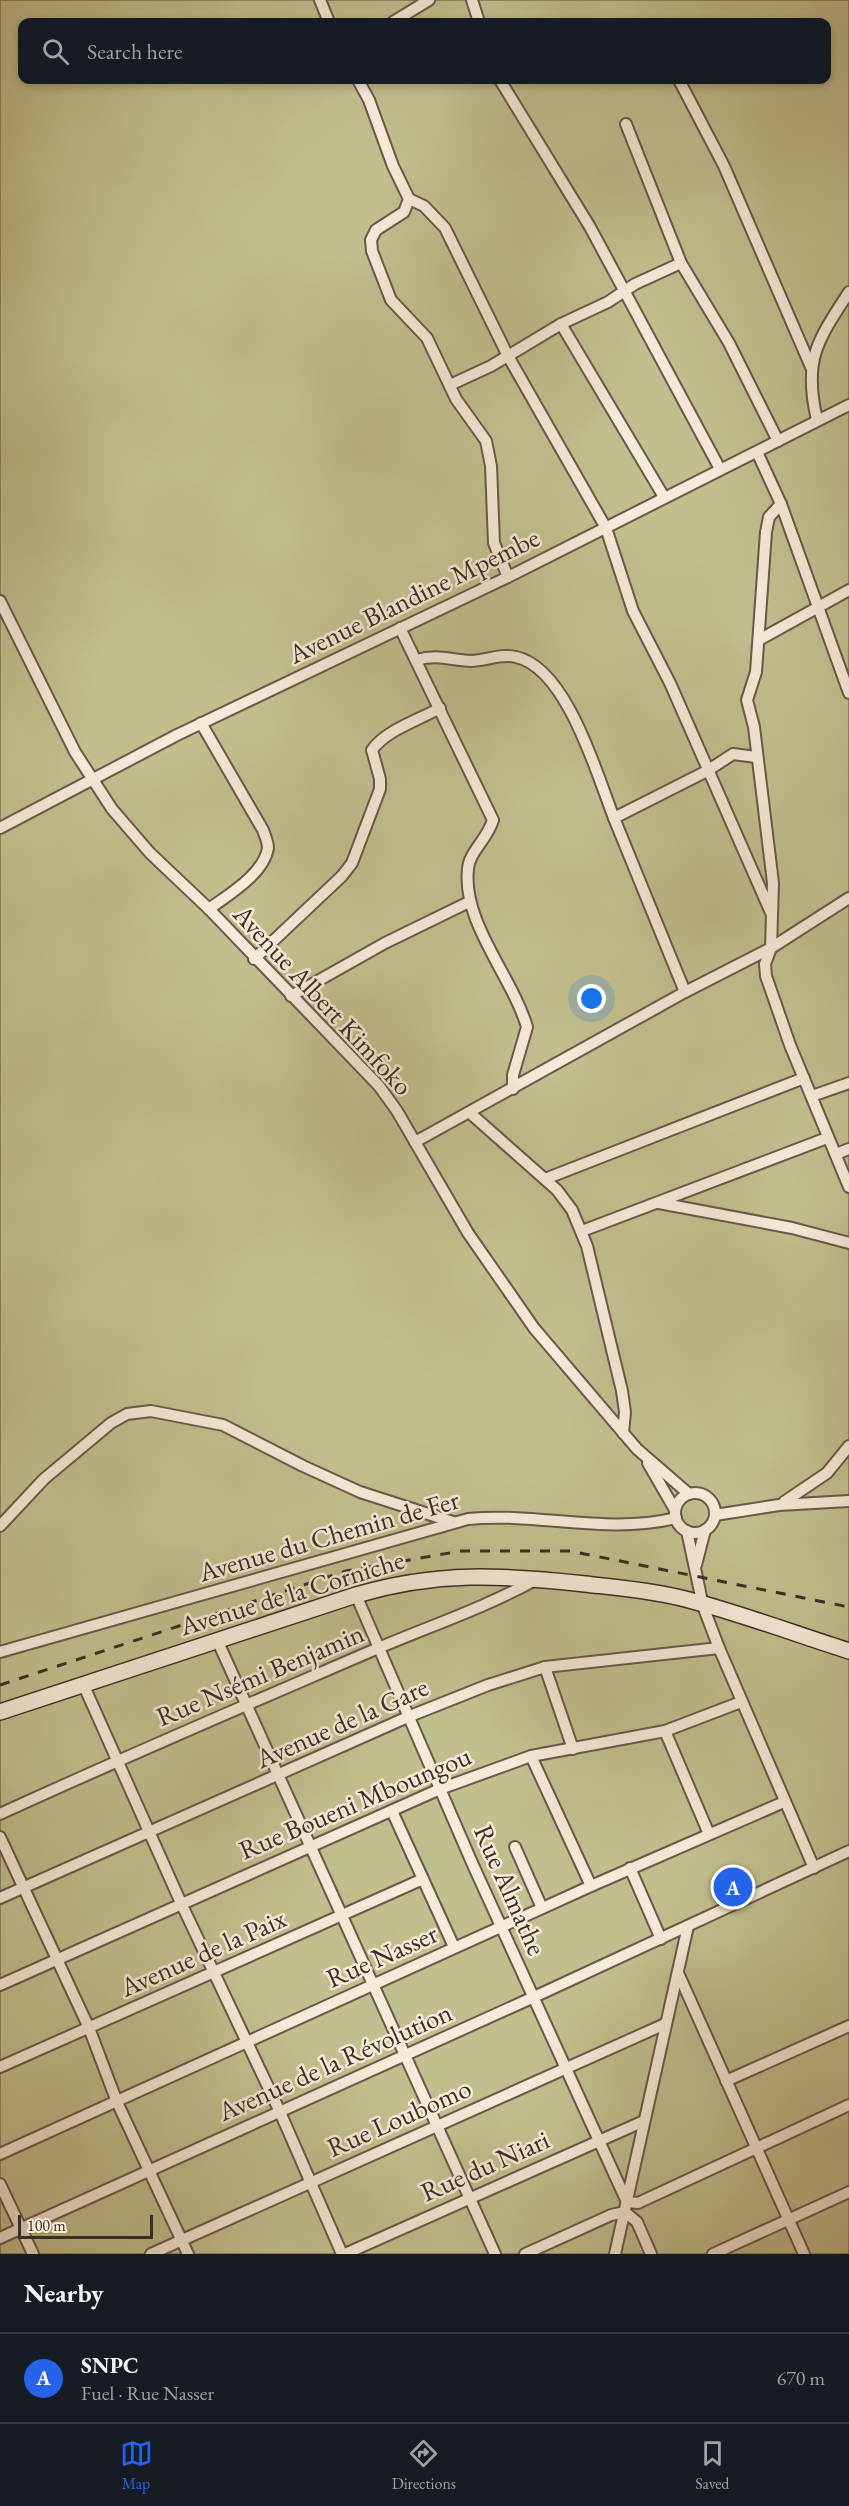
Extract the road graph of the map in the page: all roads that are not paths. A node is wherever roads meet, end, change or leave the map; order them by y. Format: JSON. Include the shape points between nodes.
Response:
{"nodes":[{"id":1,"x":320,"y":0,"type":"edge"},
{"id":2,"x":429,"y":0,"type":"edge"},
{"id":3,"x":472,"y":0,"type":"edge"},
{"id":4,"x":327,"y":18,"type":"edge"},
{"id":5,"x":400,"y":18,"type":"edge"},
{"id":6,"x":478,"y":18,"type":"edge"},
{"id":7,"x":360,"y":84,"type":"edge"},
{"id":8,"x":502,"y":84,"type":"edge"},
{"id":9,"x":681,"y":84,"type":"edge"},
{"id":10,"x":626,"y":124,"type":"dead end"},
{"id":11,"x":409,"y":199,"type":"junction"},
{"id":12,"x":681,"y":263,"type":"junction"},
{"id":13,"x":625,"y":292,"type":"junction"},
{"id":14,"x":849,"y":292,"type":"edge"},
{"id":15,"x":561,"y":324,"type":"junction"},
{"id":16,"x":508,"y":356,"type":"junction"},
{"id":17,"x":811,"y":367,"type":"junction"},
{"id":18,"x":450,"y":385,"type":"junction"},
{"id":19,"x":849,"y":405,"type":"edge"},
{"id":20,"x":817,"y":420,"type":"junction"},
{"id":21,"x":778,"y":441,"type":"junction"},
{"id":22,"x":757,"y":452,"type":"junction"},
{"id":23,"x":720,"y":469,"type":"junction"},
{"id":24,"x":664,"y":497,"type":"junction"},
{"id":25,"x":781,"y":504,"type":"junction"},
{"id":26,"x":606,"y":528,"type":"junction"},
{"id":27,"x":508,"y":577,"type":"junction"},
{"id":28,"x":849,"y":590,"type":"edge"},
{"id":29,"x":0,"y":601,"type":"edge"},
{"id":30,"x":817,"y":606,"type":"junction"},
{"id":31,"x":400,"y":628,"type":"junction"},
{"id":32,"x":759,"y":640,"type":"junction"},
{"id":33,"x":416,"y":660,"type":"junction"},
{"id":34,"x":849,"y":693,"type":"edge"},
{"id":35,"x":440,"y":708,"type":"junction"},
{"id":36,"x":201,"y":723,"type":"junction"},
{"id":37,"x":756,"y":757,"type":"junction"},
{"id":38,"x":707,"y":771,"type":"junction"},
{"id":39,"x":92,"y":782,"type":"junction"},
{"id":40,"x":614,"y":818,"type":"junction"},
{"id":41,"x":0,"y":828,"type":"edge"},
{"id":42,"x":849,"y":898,"type":"edge"},
{"id":43,"x":469,"y":902,"type":"junction"},
{"id":44,"x":209,"y":909,"type":"junction"},
{"id":45,"x":772,"y":915,"type":"junction"},
{"id":46,"x":771,"y":948,"type":"junction"},
{"id":47,"x":254,"y":959,"type":"junction"},
{"id":48,"x":685,"y":992,"type":"junction"},
{"id":49,"x":291,"y":996,"type":"junction"},
{"id":50,"x":804,"y":1078,"type":"junction"},
{"id":51,"x":849,"y":1083,"type":"edge"},
{"id":52,"x":513,"y":1089,"type":"junction"},
{"id":53,"x":812,"y":1096,"type":"junction"},
{"id":54,"x":470,"y":1113,"type":"junction"},
{"id":55,"x":827,"y":1138,"type":"junction"},
{"id":56,"x":415,"y":1142,"type":"junction"},
{"id":57,"x":849,"y":1149,"type":"edge"},
{"id":58,"x":836,"y":1154,"type":"junction"},
{"id":59,"x":545,"y":1179,"type":"junction"},
{"id":60,"x":849,"y":1187,"type":"edge"},
{"id":61,"x":659,"y":1203,"type":"junction"},
{"id":62,"x":582,"y":1231,"type":"junction"},
{"id":63,"x":849,"y":1243,"type":"edge"},
{"id":64,"x":623,"y":1433,"type":"junction"},
{"id":65,"x":849,"y":1446,"type":"edge"},
{"id":66,"x":643,"y":1455,"type":"junction"},
{"id":67,"x":837,"y":1463,"type":"junction"},
{"id":68,"x":849,"y":1466,"type":"edge"},
{"id":69,"x":689,"y":1494,"type":"junction"},
{"id":70,"x":849,"y":1501,"type":"edge"},
{"id":71,"x":779,"y":1505,"type":"junction"},
{"id":72,"x":675,"y":1514,"type":"junction"},
{"id":73,"x":715,"y":1515,"type":"junction"},
{"id":74,"x":453,"y":1522,"type":"junction"},
{"id":75,"x":0,"y":1526,"type":"edge"},
{"id":76,"x":705,"y":1530,"type":"junction"},
{"id":77,"x":687,"y":1532,"type":"junction"},
{"id":78,"x":695,"y":1569,"type":"junction"},
{"id":79,"x":538,"y":1578,"type":"junction"},
{"id":80,"x":356,"y":1595,"type":"junction"},
{"id":81,"x":703,"y":1606,"type":"junction"},
{"id":82,"x":218,"y":1642,"type":"junction"},
{"id":83,"x":379,"y":1648,"type":"junction"},
{"id":84,"x":719,"y":1648,"type":"junction"},
{"id":85,"x":849,"y":1651,"type":"edge"},
{"id":86,"x":0,"y":1652,"type":"edge"},
{"id":87,"x":545,"y":1667,"type":"junction"},
{"id":88,"x":84,"y":1686,"type":"junction"},
{"id":89,"x":741,"y":1702,"type":"junction"},
{"id":90,"x":247,"y":1706,"type":"junction"},
{"id":91,"x":0,"y":1712,"type":"edge"},
{"id":92,"x":410,"y":1716,"type":"junction"},
{"id":93,"x":665,"y":1731,"type":"junction"},
{"id":94,"x":573,"y":1749,"type":"junction"},
{"id":95,"x":531,"y":1756,"type":"junction"},
{"id":96,"x":119,"y":1760,"type":"junction"},
{"id":97,"x":278,"y":1776,"type":"junction"},
{"id":98,"x":440,"y":1789,"type":"junction"},
{"id":99,"x":784,"y":1802,"type":"junction"},
{"id":100,"x":392,"y":1810,"type":"junction"},
{"id":101,"x":0,"y":1814,"type":"edge"},
{"id":102,"x":150,"y":1831,"type":"junction"},
{"id":103,"x":709,"y":1833,"type":"junction"},
{"id":104,"x":0,"y":1837,"type":"edge"},
{"id":105,"x":311,"y":1846,"type":"junction"},
{"id":106,"x":515,"y":1847,"type":"dead end"},
{"id":107,"x":849,"y":1851,"type":"edge"},
{"id":108,"x":630,"y":1868,"type":"junction"},
{"id":109,"x":814,"y":1868,"type":"junction"},
{"id":110,"x":423,"y":1879,"type":"junction"},
{"id":111,"x":591,"y":1886,"type":"junction"},
{"id":112,"x":23,"y":1888,"type":"junction"},
{"id":113,"x":0,"y":1898,"type":"edge"},
{"id":114,"x":181,"y":1903,"type":"junction"},
{"id":115,"x":542,"y":1908,"type":"junction"},
{"id":116,"x":341,"y":1918,"type":"junction"},
{"id":117,"x":688,"y":1926,"type":"junction"},
{"id":118,"x":501,"y":1927,"type":"junction"},
{"id":119,"x":661,"y":1939,"type":"junction"},
{"id":120,"x":454,"y":1947,"type":"junction"},
{"id":121,"x":56,"y":1960,"type":"junction"},
{"id":122,"x":213,"y":1972,"type":"junction"},
{"id":123,"x":680,"y":1975,"type":"junction"},
{"id":124,"x":373,"y":1984,"type":"junction"},
{"id":125,"x":0,"y":1985,"type":"edge"},
{"id":126,"x":534,"y":1997,"type":"junction"},
{"id":127,"x":665,"y":2024,"type":"junction"},
{"id":128,"x":849,"y":2026,"type":"edge"},
{"id":129,"x":89,"y":2028,"type":"junction"},
{"id":130,"x":245,"y":2042,"type":"junction"},
{"id":131,"x":405,"y":2055,"type":"junction"},
{"id":132,"x":0,"y":2067,"type":"edge"},
{"id":133,"x":567,"y":2067,"type":"junction"},
{"id":134,"x":726,"y":2081,"type":"junction"},
{"id":135,"x":117,"y":2102,"type":"junction"},
{"id":136,"x":849,"y":2105,"type":"edge"},
{"id":137,"x":280,"y":2112,"type":"junction"},
{"id":138,"x":645,"y":2121,"type":"junction"},
{"id":139,"x":437,"y":2126,"type":"junction"},
{"id":140,"x":598,"y":2139,"type":"junction"},
{"id":141,"x":757,"y":2149,"type":"junction"},
{"id":142,"x":0,"y":2154,"type":"edge"},
{"id":143,"x":149,"y":2170,"type":"junction"},
{"id":144,"x":311,"y":2182,"type":"junction"},
{"id":145,"x":0,"y":2184,"type":"edge"},
{"id":146,"x":849,"y":2192,"type":"edge"},
{"id":147,"x":469,"y":2198,"type":"junction"},
{"id":148,"x":626,"y":2207,"type":"junction"},
{"id":149,"x":789,"y":2220,"type":"junction"},
{"id":150,"x":22,"y":2228,"type":"junction"},
{"id":151,"x":0,"y":2238,"type":"edge"},
{"id":152,"x":182,"y":2240,"type":"junction"},
{"id":153,"x":33,"y":2254,"type":"edge"},
{"id":154,"x":152,"y":2254,"type":"edge"},
{"id":155,"x":188,"y":2254,"type":"edge"},
{"id":156,"x":343,"y":2254,"type":"edge"},
{"id":157,"x":495,"y":2254,"type":"edge"},
{"id":158,"x":525,"y":2254,"type":"edge"},
{"id":159,"x":615,"y":2254,"type":"edge"},
{"id":160,"x":651,"y":2254,"type":"edge"},
{"id":161,"x":713,"y":2254,"type":"edge"},
{"id":162,"x":804,"y":2254,"type":"edge"}],
"edges":[{"from":1,"to":4,"type":"street"},
{"from":2,"to":5,"type":"street"},
{"from":3,"to":6,"type":"street"},
{"from":7,"to":11,"type":"street"},
{"from":8,"to":13,"type":"street"},
{"from":9,"to":17,"type":"street","via":[[728,176]]},
{"from":10,"to":12,"type":"street"},
{"from":11,"to":16,"type":"street","via":[[424,206],[445,228]]},
{"from":11,"to":18,"type":"street","via":[[404,212],[376,230],[371,240],[372,251],[391,300],[427,338]]},
{"from":12,"to":13,"type":"street"},
{"from":12,"to":21,"type":"street","via":[[708,306]]},
{"from":13,"to":15,"type":"street"},
{"from":13,"to":23,"type":"street"},
{"from":14,"to":17,"type":"street","via":[[820,338]]},
{"from":15,"to":16,"type":"street"},
{"from":15,"to":24,"type":"street"},
{"from":16,"to":18,"type":"street"},
{"from":16,"to":26,"type":"street"},
{"from":17,"to":20,"type":"street"},
{"from":18,"to":27,"type":"street","via":[[486,441],[493,536]]},
{"from":19,"to":20,"type":"street","name":"Avenue Blandine Mpembe"},
{"from":20,"to":21,"type":"street","name":"Avenue Blandine Mpembe"},
{"from":21,"to":22,"type":"street","name":"Avenue Blandine Mpembe"},
{"from":22,"to":23,"type":"street","name":"Avenue Blandine Mpembe"},
{"from":22,"to":25,"type":"street"},
{"from":23,"to":24,"type":"street","name":"Avenue Blandine Mpembe"},
{"from":24,"to":26,"type":"street","name":"Avenue Blandine Mpembe"},
{"from":25,"to":30,"type":"street"},
{"from":25,"to":32,"type":"street","via":[[770,517],[766,532]]},
{"from":26,"to":27,"type":"street","name":"Avenue Blandine Mpembe"},
{"from":26,"to":38,"type":"street","via":[[633,610],[670,683]]},
{"from":27,"to":31,"type":"street","name":"Avenue Blandine Mpembe"},
{"from":28,"to":30,"type":"street"},
{"from":29,"to":39,"type":"street","name":"Avenue Albert Kimfoko"},
{"from":30,"to":32,"type":"street"},
{"from":30,"to":34,"type":"street"},
{"from":31,"to":33,"type":"street"},
{"from":31,"to":36,"type":"street","name":"Avenue Blandine Mpembe"},
{"from":32,"to":37,"type":"street","via":[[756,672],[747,700]]},
{"from":33,"to":35,"type":"street"},
{"from":33,"to":40,"type":"street","via":[[441,655],[470,661],[517,657],[537,668],[556,687],[578,724]]},
{"from":35,"to":43,"type":"street","via":[[493,820],[488,835],[470,859]]},
{"from":35,"to":47,"type":"street","via":[[390,734],[372,750],[380,789],[352,863]]},
{"from":36,"to":39,"type":"street","name":"Avenue Blandine Mpembe"},
{"from":36,"to":44,"type":"street","via":[[268,845],[248,879]]},
{"from":37,"to":38,"type":"street","via":[[733,754]]},
{"from":37,"to":45,"type":"street","via":[[773,883]]},
{"from":38,"to":40,"type":"street"},
{"from":38,"to":45,"type":"street"},
{"from":39,"to":41,"type":"street","name":"Avenue Blandine Mpembe"},
{"from":39,"to":44,"type":"street","name":"Avenue Albert Kimfoko","via":[[125,826]]},
{"from":40,"to":48,"type":"street"},
{"from":42,"to":46,"type":"street"},
{"from":43,"to":49,"type":"street"},
{"from":43,"to":52,"type":"street","via":[[527,1027],[513,1075]]},
{"from":44,"to":47,"type":"street","name":"Avenue Albert Kimfoko"},
{"from":45,"to":46,"type":"street"},
{"from":46,"to":48,"type":"street"},
{"from":46,"to":50,"type":"street","via":[[765,964],[768,987]]},
{"from":47,"to":49,"type":"street","name":"Avenue Albert Kimfoko"},
{"from":48,"to":52,"type":"street"},
{"from":49,"to":56,"type":"street","name":"Avenue Albert Kimfoko","via":[[379,1086]]},
{"from":50,"to":53,"type":"street"},
{"from":50,"to":59,"type":"street"},
{"from":51,"to":53,"type":"street"},
{"from":52,"to":54,"type":"street"},
{"from":53,"to":55,"type":"street"},
{"from":54,"to":56,"type":"street"},
{"from":54,"to":59,"type":"street"},
{"from":55,"to":58,"type":"street"},
{"from":55,"to":61,"type":"street"},
{"from":56,"to":64,"type":"street","name":"Avenue Albert Kimfoko","via":[[468,1233],[534,1328]]},
{"from":57,"to":58,"type":"street"},
{"from":58,"to":60,"type":"street"},
{"from":59,"to":62,"type":"street","via":[[565,1200]]},
{"from":61,"to":62,"type":"street"},
{"from":61,"to":63,"type":"street"},
{"from":62,"to":64,"type":"street","via":[[622,1390]]},
{"from":64,"to":66,"type":"street","name":"Avenue Albert Kimfoko"},
{"from":65,"to":67,"type":"street"},
{"from":66,"to":69,"type":"street","name":"Avenue Albert Kimfoko"},
{"from":66,"to":72,"type":"street","name":"Avenue Albert Kimfoko"},
{"from":67,"to":68,"type":"street"},
{"from":67,"to":71,"type":"street"},
{"from":69,"to":72,"type":"street","via":[[680,1500]]},
{"from":69,"to":73,"type":"street","via":[[705,1496],[713,1504]]},
{"from":70,"to":71,"type":"street"},
{"from":71,"to":73,"type":"street"},
{"from":72,"to":74,"type":"street","name":"Avenue du Chemin de Fer","via":[[639,1525],[486,1517]]},
{"from":72,"to":77,"type":"street"},
{"from":73,"to":76,"type":"street"},
{"from":74,"to":75,"type":"street","via":[[360,1492],[223,1425],[151,1410],[128,1414],[111,1424],[44,1479]]},
{"from":74,"to":86,"type":"street","name":"Avenue du Chemin de Fer"},
{"from":76,"to":77,"type":"street"},
{"from":76,"to":78,"type":"street"},
{"from":77,"to":78,"type":"street"},
{"from":78,"to":81,"type":"street"},
{"from":79,"to":80,"type":"street","name":"Avenue de la Corniche","via":[[451,1576]]},
{"from":79,"to":81,"type":"street","name":"Avenue de la Corniche","via":[[658,1593]]},
{"from":79,"to":83,"type":"street","name":"Rue Nsémi Benjamin","via":[[481,1607]]},
{"from":80,"to":82,"type":"street","name":"Avenue de la Corniche"},
{"from":80,"to":83,"type":"street","name":"Rue Almathe"},
{"from":81,"to":84,"type":"street"},
{"from":81,"to":85,"type":"street","name":"Avenue de la Corniche"},
{"from":82,"to":88,"type":"street","name":"Avenue de la Corniche"},
{"from":82,"to":90,"type":"street"},
{"from":83,"to":90,"type":"street","name":"Rue Nsémi Benjamin"},
{"from":83,"to":92,"type":"street","name":"Rue Almathe"},
{"from":84,"to":87,"type":"street","name":"Avenue de la Gare"},
{"from":84,"to":89,"type":"street"},
{"from":87,"to":92,"type":"street","name":"Avenue de la Gare"},
{"from":87,"to":94,"type":"street"},
{"from":88,"to":91,"type":"street","name":"Avenue de la Corniche"},
{"from":88,"to":96,"type":"street"},
{"from":89,"to":93,"type":"street","name":"Rue Boueni Mboungou"},
{"from":89,"to":99,"type":"street"},
{"from":90,"to":96,"type":"street","name":"Rue Nsémi Benjamin"},
{"from":90,"to":97,"type":"street"},
{"from":92,"to":97,"type":"street","name":"Avenue de la Gare"},
{"from":92,"to":98,"type":"street","name":"Rue Almathe"},
{"from":93,"to":94,"type":"street","name":"Rue Boueni Mboungou"},
{"from":93,"to":103,"type":"street"},
{"from":94,"to":95,"type":"street","name":"Rue Boueni Mboungou"},
{"from":95,"to":98,"type":"street","name":"Rue Boueni Mboungou"},
{"from":95,"to":111,"type":"street"},
{"from":96,"to":101,"type":"street","name":"Rue Nsémi Benjamin"},
{"from":96,"to":102,"type":"street"},
{"from":97,"to":102,"type":"street","name":"Avenue de la Gare"},
{"from":97,"to":105,"type":"street"},
{"from":98,"to":100,"type":"street","name":"Rue Boueni Mboungou"},
{"from":98,"to":118,"type":"street","name":"Rue Almathe"},
{"from":99,"to":103,"type":"street","name":"Rue Nasser"},
{"from":99,"to":109,"type":"street"},
{"from":100,"to":105,"type":"street","name":"Rue Boueni Mboungou"},
{"from":100,"to":110,"type":"street"},
{"from":102,"to":112,"type":"street","name":"Avenue de la Gare"},
{"from":102,"to":114,"type":"street"},
{"from":103,"to":108,"type":"street","name":"Rue Nasser"},
{"from":104,"to":112,"type":"street"},
{"from":105,"to":114,"type":"street","name":"Rue Boueni Mboungou"},
{"from":105,"to":116,"type":"street"},
{"from":106,"to":115,"type":"street"},
{"from":107,"to":109,"type":"street","name":"Avenue de la Révolution"},
{"from":108,"to":111,"type":"street","name":"Rue Nasser"},
{"from":108,"to":119,"type":"street"},
{"from":109,"to":117,"type":"street","name":"Avenue de la Révolution"},
{"from":110,"to":116,"type":"street","name":"Avenue de la Paix"},
{"from":110,"to":120,"type":"street"},
{"from":111,"to":115,"type":"street","name":"Rue Nasser"},
{"from":112,"to":113,"type":"street","name":"Avenue de la Gare"},
{"from":112,"to":121,"type":"street"},
{"from":114,"to":121,"type":"street","name":"Rue Boueni Mboungou"},
{"from":114,"to":122,"type":"street"},
{"from":115,"to":118,"type":"street","name":"Rue Nasser"},
{"from":116,"to":122,"type":"street","name":"Avenue de la Paix"},
{"from":116,"to":124,"type":"street"},
{"from":117,"to":119,"type":"street","name":"Avenue de la Révolution"},
{"from":117,"to":123,"type":"street"},
{"from":118,"to":120,"type":"street","name":"Rue Nasser"},
{"from":118,"to":126,"type":"street","name":"Rue Almathe"},
{"from":119,"to":126,"type":"street","name":"Avenue de la Révolution"},
{"from":120,"to":124,"type":"street","name":"Rue Nasser"},
{"from":121,"to":125,"type":"street","name":"Rue Boueni Mboungou"},
{"from":121,"to":129,"type":"street"},
{"from":122,"to":129,"type":"street","name":"Avenue de la Paix"},
{"from":122,"to":130,"type":"street"},
{"from":123,"to":127,"type":"street"},
{"from":123,"to":134,"type":"street"},
{"from":124,"to":130,"type":"street","name":"Rue Nasser"},
{"from":124,"to":131,"type":"street"},
{"from":126,"to":131,"type":"street","name":"Avenue de la Révolution"},
{"from":126,"to":133,"type":"street","name":"Rue Almathe"},
{"from":127,"to":133,"type":"street","name":"Rue Loubomo"},
{"from":127,"to":138,"type":"street"},
{"from":128,"to":134,"type":"street"},
{"from":129,"to":132,"type":"street","name":"Avenue de la Paix"},
{"from":129,"to":135,"type":"street"},
{"from":130,"to":135,"type":"street","name":"Rue Nasser"},
{"from":130,"to":137,"type":"street"},
{"from":131,"to":137,"type":"street","name":"Avenue de la Révolution"},
{"from":131,"to":139,"type":"street"},
{"from":133,"to":139,"type":"street","name":"Rue Loubomo"},
{"from":133,"to":140,"type":"street","name":"Rue Almathe"},
{"from":134,"to":141,"type":"street"},
{"from":135,"to":142,"type":"street","name":"Rue Nasser"},
{"from":135,"to":143,"type":"street"},
{"from":136,"to":141,"type":"street"},
{"from":137,"to":143,"type":"street","name":"Avenue de la Révolution"},
{"from":137,"to":144,"type":"street"},
{"from":138,"to":140,"type":"street","name":"Rue du Niari"},
{"from":138,"to":148,"type":"street"},
{"from":139,"to":144,"type":"street","name":"Rue Loubomo"},
{"from":139,"to":147,"type":"street"},
{"from":140,"to":147,"type":"street","name":"Rue du Niari"},
{"from":140,"to":148,"type":"street","name":"Rue Almathe"},
{"from":141,"to":148,"type":"street"},
{"from":141,"to":149,"type":"street"},
{"from":143,"to":150,"type":"street","name":"Avenue de la Révolution"},
{"from":143,"to":152,"type":"street"},
{"from":144,"to":152,"type":"street","name":"Rue Loubomo"},
{"from":144,"to":156,"type":"street"},
{"from":145,"to":150,"type":"street"},
{"from":146,"to":149,"type":"street"},
{"from":147,"to":156,"type":"street","name":"Rue du Niari"},
{"from":147,"to":157,"type":"street"},
{"from":148,"to":158,"type":"street"},
{"from":148,"to":159,"type":"street"},
{"from":148,"to":160,"type":"street","name":"Rue Almathe"},
{"from":149,"to":161,"type":"street"},
{"from":149,"to":162,"type":"street"},
{"from":150,"to":151,"type":"street","name":"Avenue de la Révolution"},
{"from":150,"to":153,"type":"street"},
{"from":152,"to":154,"type":"street","name":"Rue Loubomo"},
{"from":152,"to":155,"type":"street"}]}
